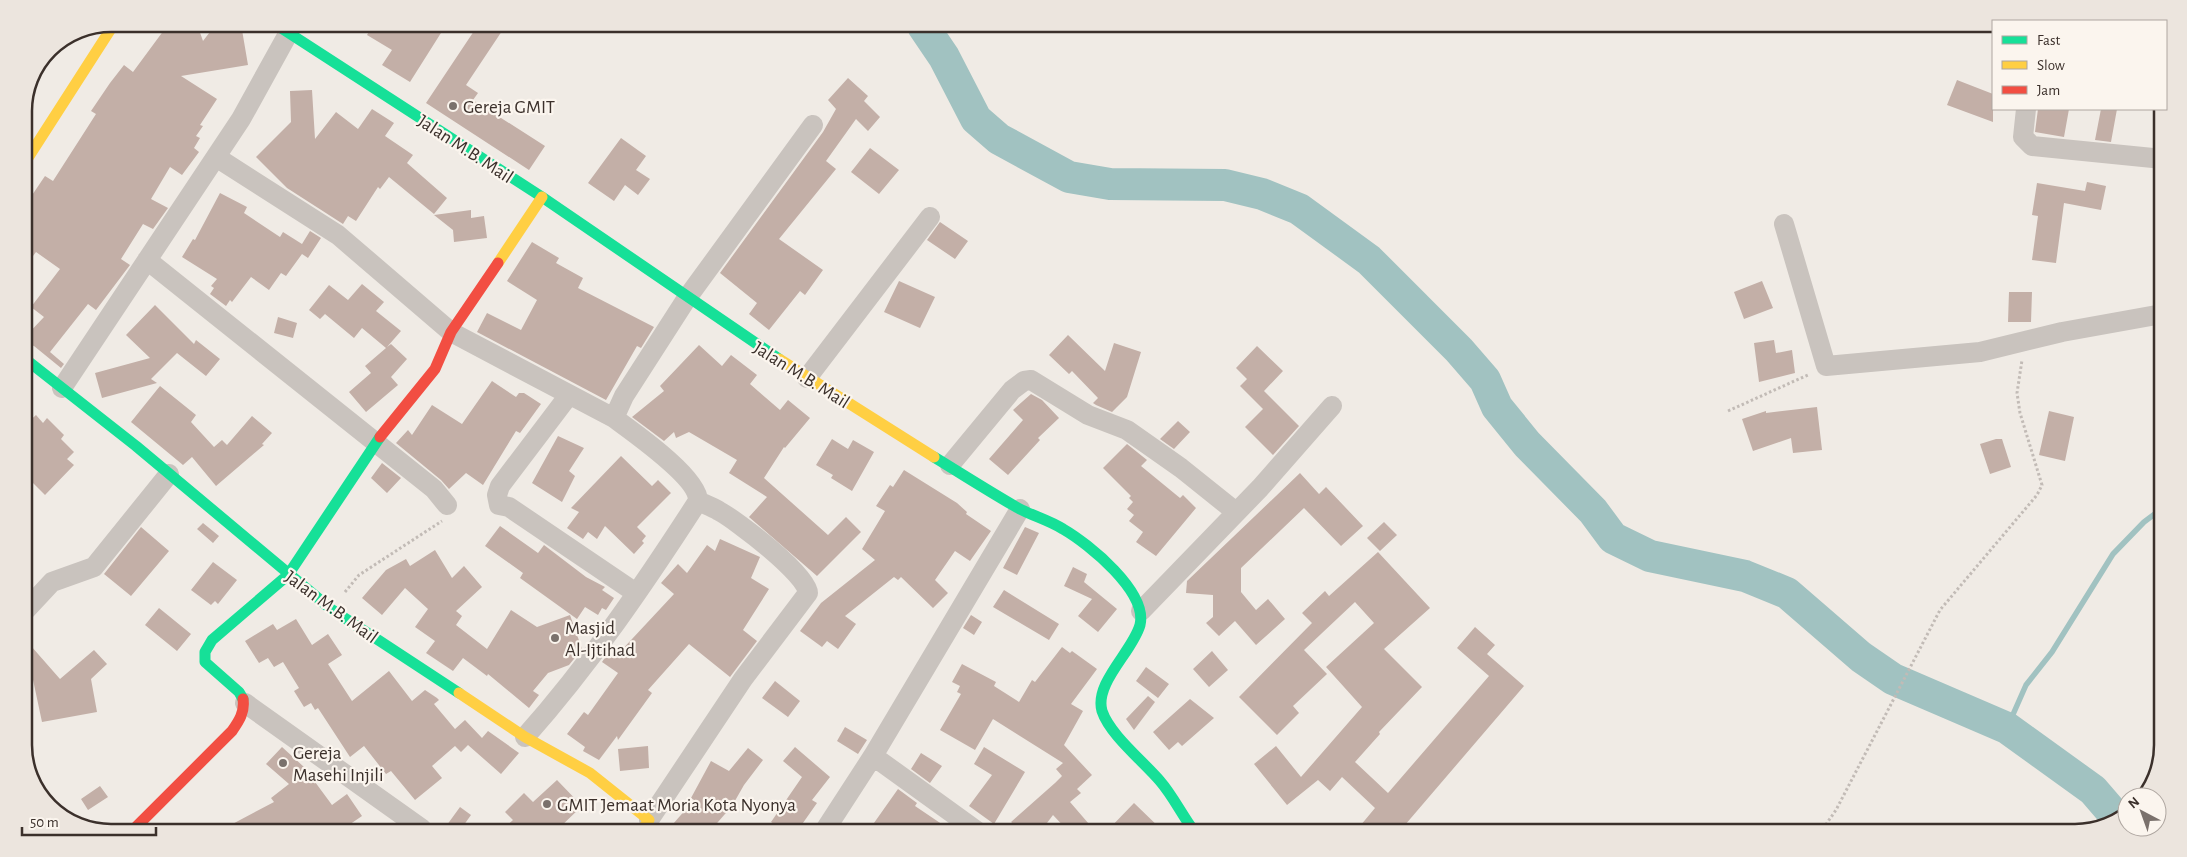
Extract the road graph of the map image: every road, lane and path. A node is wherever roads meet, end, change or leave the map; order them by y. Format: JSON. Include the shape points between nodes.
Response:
{"nodes":[{"id":1,"x":108,"y":33,"type":"edge"},
{"id":2,"x":280,"y":33,"type":"edge"},
{"id":3,"x":288,"y":33,"type":"edge"},
{"id":4,"x":2026,"y":110,"type":"edge"},
{"id":5,"x":813,"y":125,"type":"dead end"},
{"id":6,"x":33,"y":150,"type":"edge"},
{"id":7,"x":216,"y":157,"type":"junction"},
{"id":8,"x":2154,"y":158,"type":"edge"},
{"id":9,"x":542,"y":197,"type":"junction"},
{"id":10,"x":930,"y":217,"type":"dead end"},
{"id":11,"x":1784,"y":224,"type":"dead end"},
{"id":12,"x":147,"y":260,"type":"junction"},
{"id":13,"x":687,"y":298,"type":"junction"},
{"id":14,"x":2154,"y":315,"type":"edge"},
{"id":15,"x":452,"y":332,"type":"junction"},
{"id":16,"x":2027,"y":341,"type":"junction"},
{"id":17,"x":33,"y":365,"type":"edge"},
{"id":18,"x":1826,"y":366,"type":"junction"},
{"id":19,"x":806,"y":378,"type":"junction"},
{"id":20,"x":62,"y":388,"type":"junction"},
{"id":21,"x":569,"y":395,"type":"junction"},
{"id":22,"x":1332,"y":406,"type":"dead end"},
{"id":23,"x":1728,"y":411,"type":"dead end"},
{"id":24,"x":614,"y":418,"type":"junction"},
{"id":25,"x":375,"y":444,"type":"junction"},
{"id":26,"x":950,"y":465,"type":"junction"},
{"id":27,"x":169,"y":474,"type":"junction"},
{"id":28,"x":698,"y":501,"type":"junction"},
{"id":29,"x":447,"y":505,"type":"joint"},
{"id":30,"x":1020,"y":509,"type":"junction"},
{"id":31,"x":1236,"y":512,"type":"junction"},
{"id":32,"x":288,"y":575,"type":"junction"},
{"id":33,"x":636,"y":593,"type":"junction"},
{"id":34,"x":33,"y":602,"type":"edge"},
{"id":35,"x":331,"y":609,"type":"junction"},
{"id":36,"x":1140,"y":620,"type":"junction"},
{"id":37,"x":245,"y":703,"type":"junction"},
{"id":38,"x":525,"y":737,"type":"junction"},
{"id":39,"x":873,"y":756,"type":"junction"},
{"id":40,"x":139,"y":824,"type":"edge"},
{"id":41,"x":415,"y":824,"type":"edge"},
{"id":42,"x":645,"y":824,"type":"edge"},
{"id":43,"x":647,"y":824,"type":"edge"},
{"id":44,"x":829,"y":824,"type":"edge"},
{"id":45,"x":967,"y":824,"type":"edge"},
{"id":46,"x":1189,"y":824,"type":"edge"},
{"id":47,"x":1826,"y":824,"type":"edge"}],
"edges":[{"from":1,"to":6,"type":"street"},
{"from":2,"to":7,"type":"street","via":[[241,119]]},
{"from":3,"to":9,"type":"street","name":"Jalan M.B. Mail"},
{"from":4,"to":8,"type":"street","via":[[2023,137],[2032,146]]},
{"from":5,"to":13,"type":"street"},
{"from":7,"to":12,"type":"street"},
{"from":7,"to":15,"type":"street","via":[[338,235]]},
{"from":9,"to":13,"type":"street","name":"Jalan M.B. Mail"},
{"from":9,"to":15,"type":"street"},
{"from":10,"to":19,"type":"street"},
{"from":11,"to":18,"type":"street"},
{"from":12,"to":20,"type":"street"},
{"from":12,"to":25,"type":"street"},
{"from":13,"to":19,"type":"street","name":"Jalan M.B. Mail"},
{"from":13,"to":24,"type":"street","via":[[624,396]]},
{"from":14,"to":16,"type":"street"},
{"from":15,"to":21,"type":"street"},
{"from":15,"to":25,"type":"street","via":[[435,369]]},
{"from":16,"to":18,"type":"street","via":[[1980,352]]},
{"from":16,"to":47,"type":"path","via":[[2017,393],[2042,485],[1940,610]]},
{"from":17,"to":20,"type":"street","name":"Jalan M.B. Mail"},
{"from":18,"to":23,"type":"path"},
{"from":19,"to":26,"type":"street","name":"Jalan M.B. Mail"},
{"from":20,"to":27,"type":"street","name":"Jalan M.B. Mail"},
{"from":21,"to":24,"type":"street"},
{"from":21,"to":33,"type":"street","via":[[500,486],[497,494],[499,505],[509,507]]},
{"from":22,"to":31,"type":"street"},
{"from":24,"to":28,"type":"street","via":[[684,476],[694,487]]},
{"from":25,"to":29,"type":"street","via":[[434,489]]},
{"from":25,"to":32,"type":"street"},
{"from":26,"to":30,"type":"street","name":"Jalan M.B. Mail"},
{"from":26,"to":31,"type":"street","via":[[1012,390],[1031,380],[1088,415],[1126,430]]},
{"from":27,"to":32,"type":"street","name":"Jalan M.B. Mail"},
{"from":27,"to":34,"type":"street","via":[[94,567],[52,582]]},
{"from":28,"to":33,"type":"street"},
{"from":28,"to":43,"type":"street","via":[[720,511],[787,563],[806,584],[808,593],[743,679]]},
{"from":29,"to":35,"type":"path","via":[[448,512],[441,522],[359,575]]},
{"from":30,"to":36,"type":"street","name":"Jalan M.B. Mail","via":[[1044,517],[1080,538],[1108,562],[1137,600]]},
{"from":30,"to":39,"type":"street"},
{"from":31,"to":36,"type":"street"},
{"from":32,"to":35,"type":"street","name":"Jalan M.B. Mail"},
{"from":32,"to":37,"type":"street","via":[[226,626],[205,652],[205,662],[239,691]]},
{"from":33,"to":38,"type":"street","via":[[561,696]]},
{"from":35,"to":38,"type":"street","name":"Jalan M.B. Mail"},
{"from":36,"to":46,"type":"street","via":[[1104,692],[1102,709],[1166,789]]},
{"from":37,"to":40,"type":"street","via":[[244,714],[232,731]]},
{"from":37,"to":41,"type":"street"},
{"from":38,"to":42,"type":"street","name":"Jalan M.B. Mail","via":[[590,773]]},
{"from":39,"to":44,"type":"street"},
{"from":39,"to":45,"type":"street"}]}
